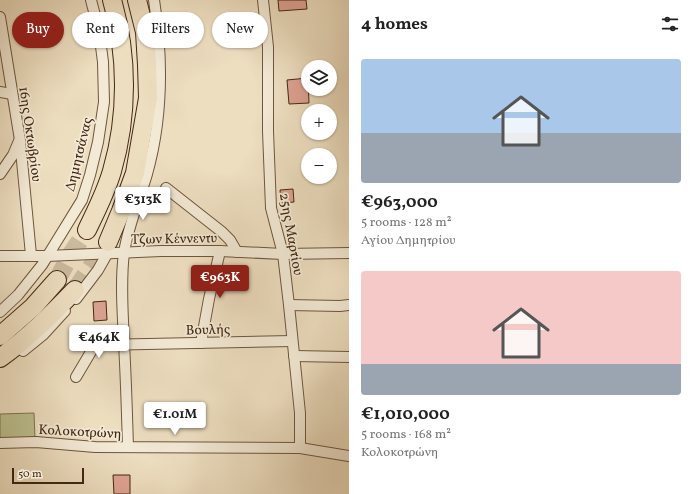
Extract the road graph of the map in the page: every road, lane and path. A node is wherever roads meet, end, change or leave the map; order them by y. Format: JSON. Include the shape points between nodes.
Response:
{"nodes":[{"id":1,"x":92,"y":0,"type":"edge"},
{"id":2,"x":112,"y":0,"type":"edge"},
{"id":3,"x":137,"y":0,"type":"edge"},
{"id":4,"x":154,"y":0,"type":"edge"},
{"id":5,"x":263,"y":0,"type":"edge"},
{"id":6,"x":0,"y":17,"type":"edge"},
{"id":7,"x":0,"y":92,"type":"edge"},
{"id":8,"x":12,"y":94,"type":"junction"},
{"id":9,"x":20,"y":140,"type":"junction"},
{"id":10,"x":0,"y":174,"type":"edge"},
{"id":11,"x":166,"y":188,"type":"dead end"},
{"id":12,"x":87,"y":230,"type":"tunnel mouth"},
{"id":13,"x":108,"y":248,"type":"junction"},
{"id":14,"x":220,"y":251,"type":"junction"},
{"id":15,"x":237,"y":252,"type":"junction"},
{"id":16,"x":124,"y":253,"type":"junction"},
{"id":17,"x":349,"y":253,"type":"edge"},
{"id":18,"x":283,"y":254,"type":"junction"},
{"id":19,"x":0,"y":256,"type":"edge"},
{"id":20,"x":31,"y":256,"type":"junction"},
{"id":21,"x":47,"y":256,"type":"junction"},
{"id":22,"x":57,"y":280,"type":"tunnel mouth"},
{"id":23,"x":75,"y":290,"type":"tunnel mouth"},
{"id":24,"x":289,"y":304,"type":"junction"},
{"id":25,"x":349,"y":305,"type":"edge"},
{"id":26,"x":0,"y":312,"type":"edge"},
{"id":27,"x":0,"y":336,"type":"edge"},
{"id":28,"x":292,"y":341,"type":"junction"},
{"id":29,"x":201,"y":343,"type":"junction"},
{"id":30,"x":124,"y":344,"type":"junction"},
{"id":31,"x":294,"y":356,"type":"junction"},
{"id":32,"x":349,"y":357,"type":"edge"},
{"id":33,"x":0,"y":358,"type":"edge"},
{"id":34,"x":0,"y":367,"type":"edge"},
{"id":35,"x":76,"y":377,"type":"dead end"},
{"id":36,"x":0,"y":443,"type":"edge"},
{"id":37,"x":128,"y":447,"type":"junction"},
{"id":38,"x":300,"y":448,"type":"junction"},
{"id":39,"x":349,"y":456,"type":"edge"}],
"edges":[{"from":1,"to":21,"type":"street","name":"Δημητσάνας","via":[[103,62],[104,102],[98,142],[82,200]]},
{"from":2,"to":12,"type":"highway","via":[[122,47],[124,104],[120,139],[112,172]]},
{"from":3,"to":13,"type":"highway","via":[[145,32],[148,98],[135,173]]},
{"from":4,"to":16,"type":"street","via":[[160,57],[159,111],[147,174]]},
{"from":5,"to":18,"type":"street","name":"25ης Μαρτίου","via":[[268,47],[271,208]]},
{"from":6,"to":8,"type":"street","name":"16ης Οκτωβρίου"},
{"from":7,"to":8,"type":"street"},
{"from":8,"to":9,"type":"street","name":"16ης Οκτωβρίου"},
{"from":9,"to":10,"type":"street"},
{"from":9,"to":20,"type":"street","name":"16ης Οκτωβρίου"},
{"from":11,"to":15,"type":"street","via":[[222,232]]},
{"from":13,"to":16,"type":"street","name":"Τζων Κέννεντυ"},
{"from":13,"to":21,"type":"street","name":"Τζων Κέννεντυ"},
{"from":13,"to":34,"type":"street","via":[[86,286],[56,322]]},
{"from":14,"to":15,"type":"street","name":"Τζων Κέννεντυ"},
{"from":14,"to":16,"type":"street","name":"Τζων Κέννεντυ"},
{"from":14,"to":29,"type":"street"},
{"from":15,"to":18,"type":"street","name":"Τζων Κέννεντυ"},
{"from":16,"to":30,"type":"street"},
{"from":17,"to":18,"type":"street","name":"Τζων Κέννεντυ"},
{"from":18,"to":24,"type":"street","name":"25ης Μαρτίου"},
{"from":19,"to":20,"type":"street","name":"Τζων Κέννεντυ"},
{"from":20,"to":21,"type":"street","name":"Τζων Κέννεντυ"},
{"from":21,"to":26,"type":"street","name":"Δημητσάνας","via":[[18,295]]},
{"from":22,"to":27,"type":"highway","via":[[33,307]]},
{"from":23,"to":33,"type":"highway","via":[[42,324]]},
{"from":24,"to":25,"type":"street"},
{"from":24,"to":28,"type":"street","name":"25ης Μαρτίου"},
{"from":28,"to":29,"type":"street","name":"Βουλής"},
{"from":28,"to":31,"type":"street","name":"25ης Μαρτίου"},
{"from":29,"to":30,"type":"street","name":"Βουλής"},
{"from":30,"to":35,"type":"street","name":"Βουλής","via":[[99,345],[92,350]]},
{"from":30,"to":37,"type":"street"},
{"from":31,"to":32,"type":"street"},
{"from":31,"to":38,"type":"street","name":"25ης Μαρτίου","via":[[300,413]]},
{"from":36,"to":37,"type":"street","name":"Κολοκοτρώνη","via":[[36,442]]},
{"from":37,"to":38,"type":"street","name":"Κολοκοτρώνη"},
{"from":38,"to":39,"type":"street","name":"Κολοκοτρώνη"}]}
